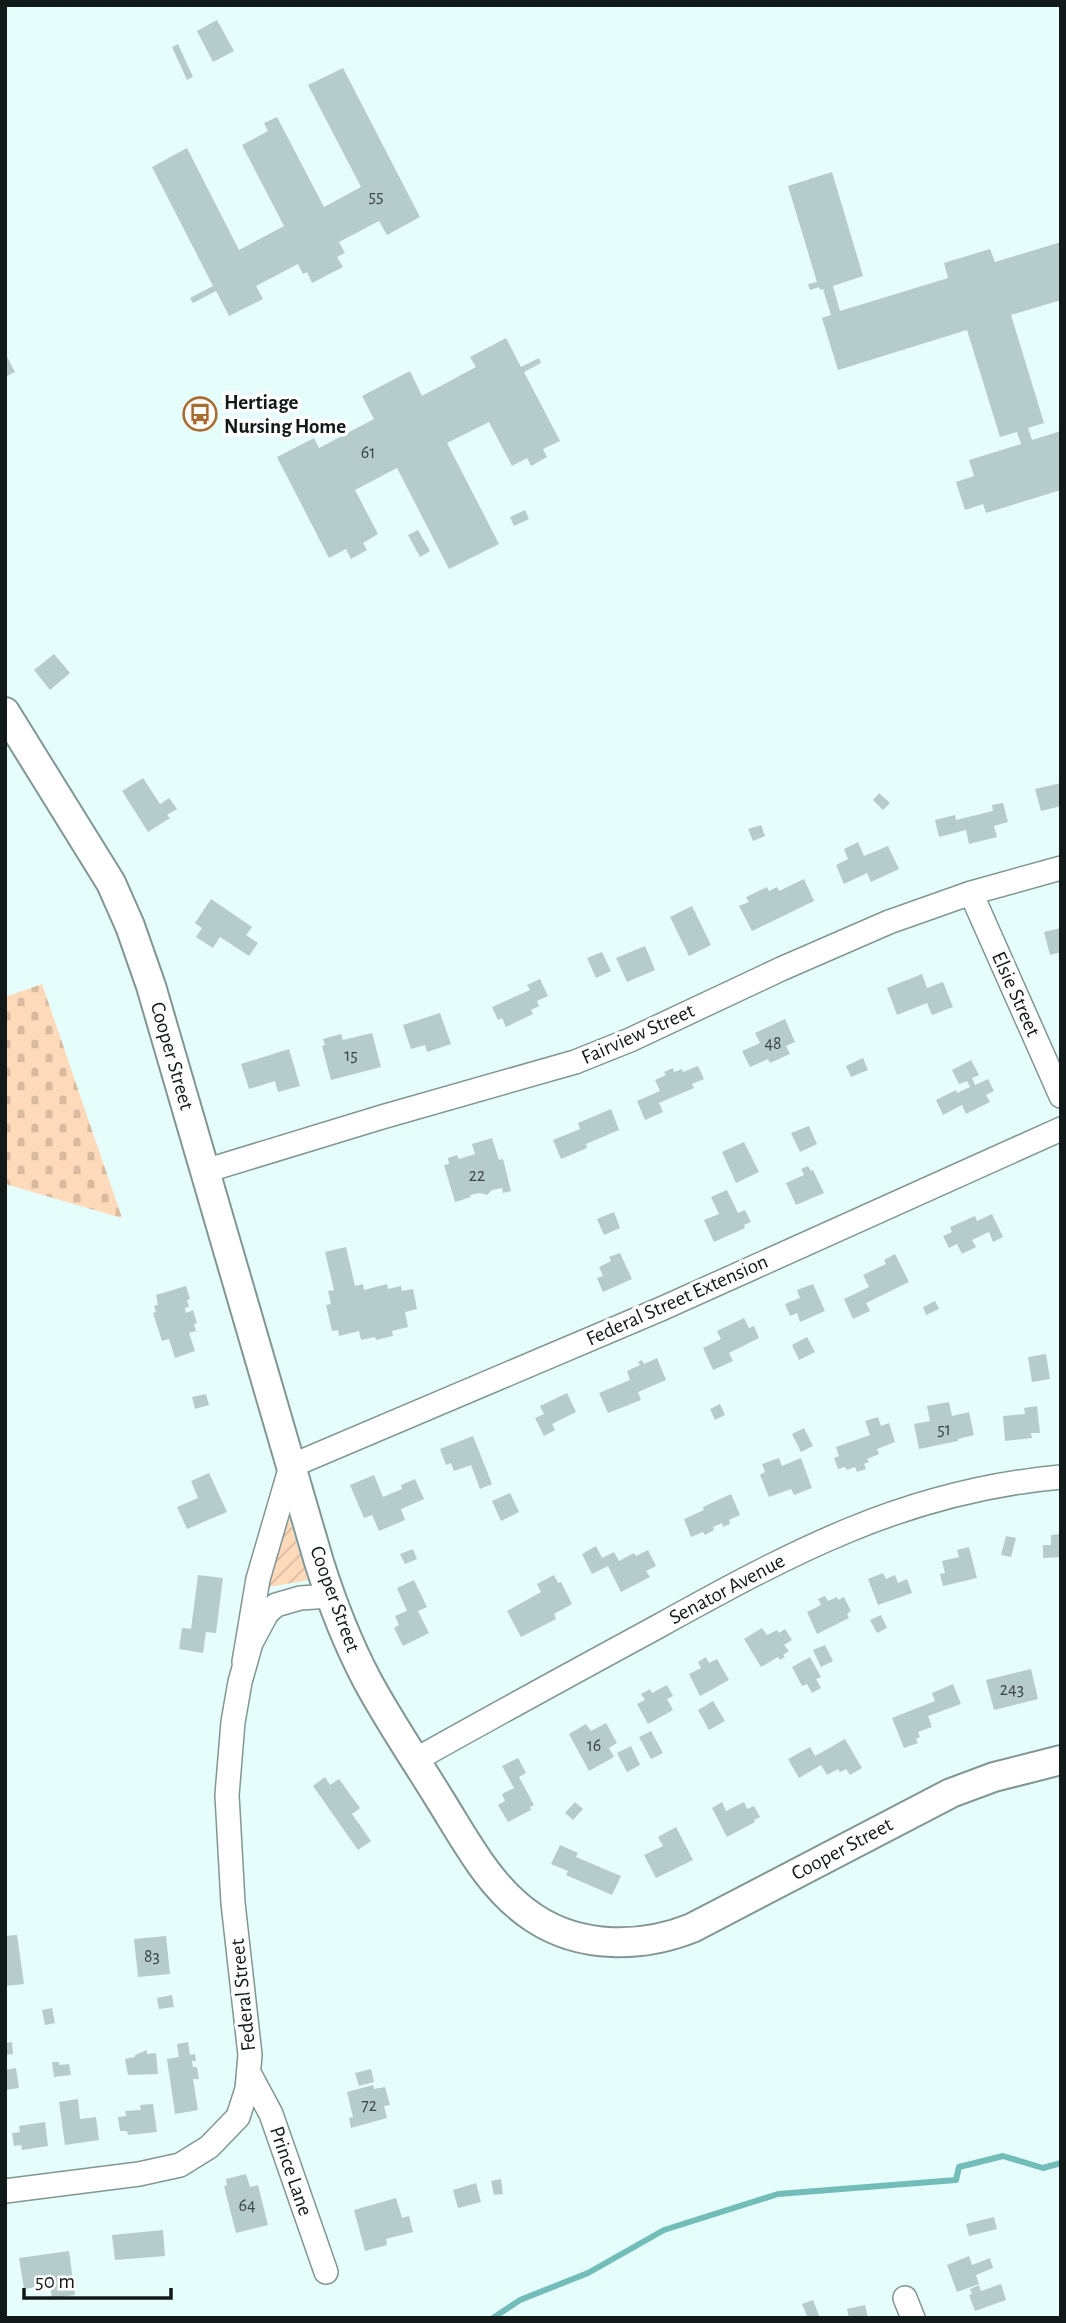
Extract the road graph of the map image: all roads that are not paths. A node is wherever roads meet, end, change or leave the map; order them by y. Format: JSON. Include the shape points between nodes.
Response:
{"nodes":[{"id":1,"x":5,"y":712,"type":"edge"},
{"id":2,"x":1061,"y":868,"type":"edge"},
{"id":3,"x":971,"y":893,"type":"junction"},
{"id":4,"x":1061,"y":1096,"type":"edge"},
{"id":5,"x":1061,"y":1129,"type":"edge"},
{"id":6,"x":205,"y":1171,"type":"junction"},
{"id":7,"x":291,"y":1466,"type":"junction"},
{"id":8,"x":1061,"y":1477,"type":"edge"},
{"id":9,"x":330,"y":1596,"type":"junction"},
{"id":10,"x":244,"y":1662,"type":"junction"},
{"id":11,"x":415,"y":1760,"type":"junction"},
{"id":12,"x":1061,"y":1760,"type":"edge"},
{"id":13,"x":249,"y":2073,"type":"junction"},
{"id":14,"x":5,"y":2192,"type":"edge"},
{"id":15,"x":326,"y":2272,"type":"dead end"}],
"edges":[{"from":1,"to":6,"type":"street","name":"Cooper Street","via":[[121,905],[151,986]]},
{"from":2,"to":3,"type":"street","name":"Fairview Street"},
{"from":3,"to":4,"type":"street","name":"Elsie Street"},
{"from":3,"to":6,"type":"street","name":"Fairview Street","via":[[827,948],[600,1054]]},
{"from":5,"to":7,"type":"street","name":"Federal Street Extension","via":[[660,1309]]},
{"from":6,"to":7,"type":"street","name":"Cooper Street"},
{"from":7,"to":9,"type":"street","name":"Cooper Street"},
{"from":7,"to":10,"type":"street","name":"Federal Street","via":[[258,1578]]},
{"from":8,"to":11,"type":"street","name":"Senator Avenue","via":[[959,1493],[881,1516],[822,1540]]},
{"from":9,"to":10,"type":"street","name":"Federal Street","via":[[276,1605],[261,1624]]},
{"from":9,"to":11,"type":"street","name":"Cooper Street","via":[[359,1664]]},
{"from":10,"to":13,"type":"street","name":"Federal Street","via":[[227,1795]]},
{"from":11,"to":12,"type":"street","name":"Cooper Street","via":[[488,1874],[514,1902],[555,1929],[623,1943],[692,1928],[951,1793]]},
{"from":13,"to":14,"type":"street","name":"Federal Street","via":[[238,2117],[191,2160],[152,2172]]},
{"from":13,"to":15,"type":"street","name":"Prince Lane","via":[[271,2114]]}]}
